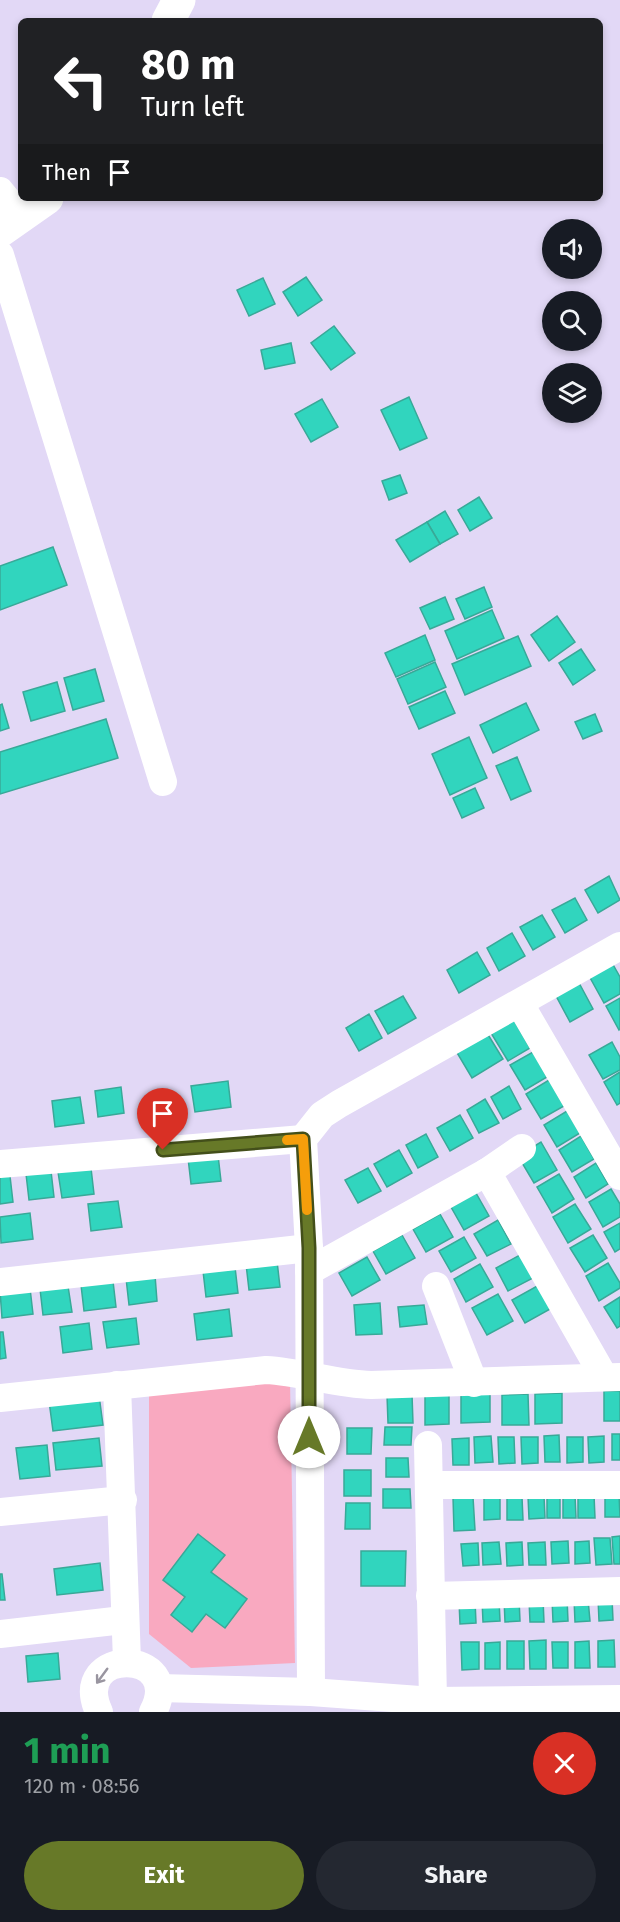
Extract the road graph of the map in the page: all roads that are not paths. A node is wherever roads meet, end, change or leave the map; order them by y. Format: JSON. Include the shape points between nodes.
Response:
{"nodes":[{"id":1,"x":179,"y":0,"type":"edge"},
{"id":2,"x":170,"y":18,"type":"edge"},
{"id":3,"x":0,"y":192,"type":"edge"},
{"id":4,"x":23,"y":216,"type":"edge"},
{"id":5,"x":0,"y":255,"type":"edge"},
{"id":6,"x":163,"y":782,"type":"dead end"},
{"id":7,"x":620,"y":946,"type":"edge"},
{"id":8,"x":520,"y":1004,"type":"junction"},
{"id":9,"x":303,"y":1139,"type":"junction"},
{"id":10,"x":522,"y":1148,"type":"dead end"},
{"id":11,"x":0,"y":1164,"type":"edge"},
{"id":12,"x":487,"y":1172,"type":"junction"},
{"id":13,"x":620,"y":1176,"type":"edge"},
{"id":14,"x":309,"y":1260,"type":"junction"},
{"id":15,"x":0,"y":1282,"type":"edge"},
{"id":16,"x":436,"y":1286,"type":"dead end"},
{"id":17,"x":308,"y":1375,"type":"junction"},
{"id":18,"x":612,"y":1377,"type":"edge"},
{"id":19,"x":474,"y":1383,"type":"junction"},
{"id":20,"x":117,"y":1385,"type":"junction"},
{"id":21,"x":0,"y":1398,"type":"edge"},
{"id":22,"x":428,"y":1445,"type":"dead end"},
{"id":23,"x":429,"y":1485,"type":"junction"},
{"id":24,"x":620,"y":1485,"type":"edge"},
{"id":25,"x":123,"y":1500,"type":"junction"},
{"id":26,"x":0,"y":1512,"type":"edge"},
{"id":27,"x":620,"y":1591,"type":"edge"},
{"id":28,"x":430,"y":1596,"type":"junction"},
{"id":29,"x":123,"y":1620,"type":"junction"},
{"id":30,"x":0,"y":1634,"type":"edge"},
{"id":31,"x":127,"y":1661,"type":"junction"},
{"id":32,"x":311,"y":1692,"type":"junction"},
{"id":33,"x":620,"y":1699,"type":"edge"},
{"id":34,"x":156,"y":1700,"type":"edge"},
{"id":35,"x":433,"y":1701,"type":"junction"},
{"id":36,"x":99,"y":1712,"type":"edge"}],
"edges":[{"from":1,"to":2,"type":"street"},
{"from":3,"to":4,"type":"street"},
{"from":5,"to":6,"type":"street"},
{"from":7,"to":8,"type":"street"},
{"from":8,"to":9,"type":"street","via":[[322,1114]]},
{"from":8,"to":13,"type":"street"},
{"from":9,"to":11,"type":"street"},
{"from":9,"to":14,"type":"street"},
{"from":10,"to":12,"type":"street"},
{"from":12,"to":14,"type":"street"},
{"from":12,"to":18,"type":"street"},
{"from":14,"to":15,"type":"street"},
{"from":14,"to":17,"type":"street"},
{"from":16,"to":19,"type":"street"},
{"from":17,"to":19,"type":"street","via":[[355,1385]]},
{"from":17,"to":20,"type":"street","via":[[266,1370]]},
{"from":17,"to":32,"type":"street"},
{"from":18,"to":19,"type":"street"},
{"from":20,"to":21,"type":"street"},
{"from":20,"to":25,"type":"street"},
{"from":22,"to":23,"type":"street"},
{"from":23,"to":24,"type":"street"},
{"from":23,"to":28,"type":"street"},
{"from":25,"to":26,"type":"street"},
{"from":25,"to":29,"type":"street"},
{"from":27,"to":28,"type":"street"},
{"from":28,"to":35,"type":"street"},
{"from":29,"to":30,"type":"street"},
{"from":29,"to":31,"type":"street"},
{"from":31,"to":34,"type":"street","via":[[144,1666],[156,1680]]},
{"from":31,"to":36,"type":"street","one_way":true,"via":[[105,1669],[98,1678],[94,1701]]},
{"from":32,"to":34,"type":"street"},
{"from":32,"to":35,"type":"street"},
{"from":33,"to":35,"type":"street"}]}
